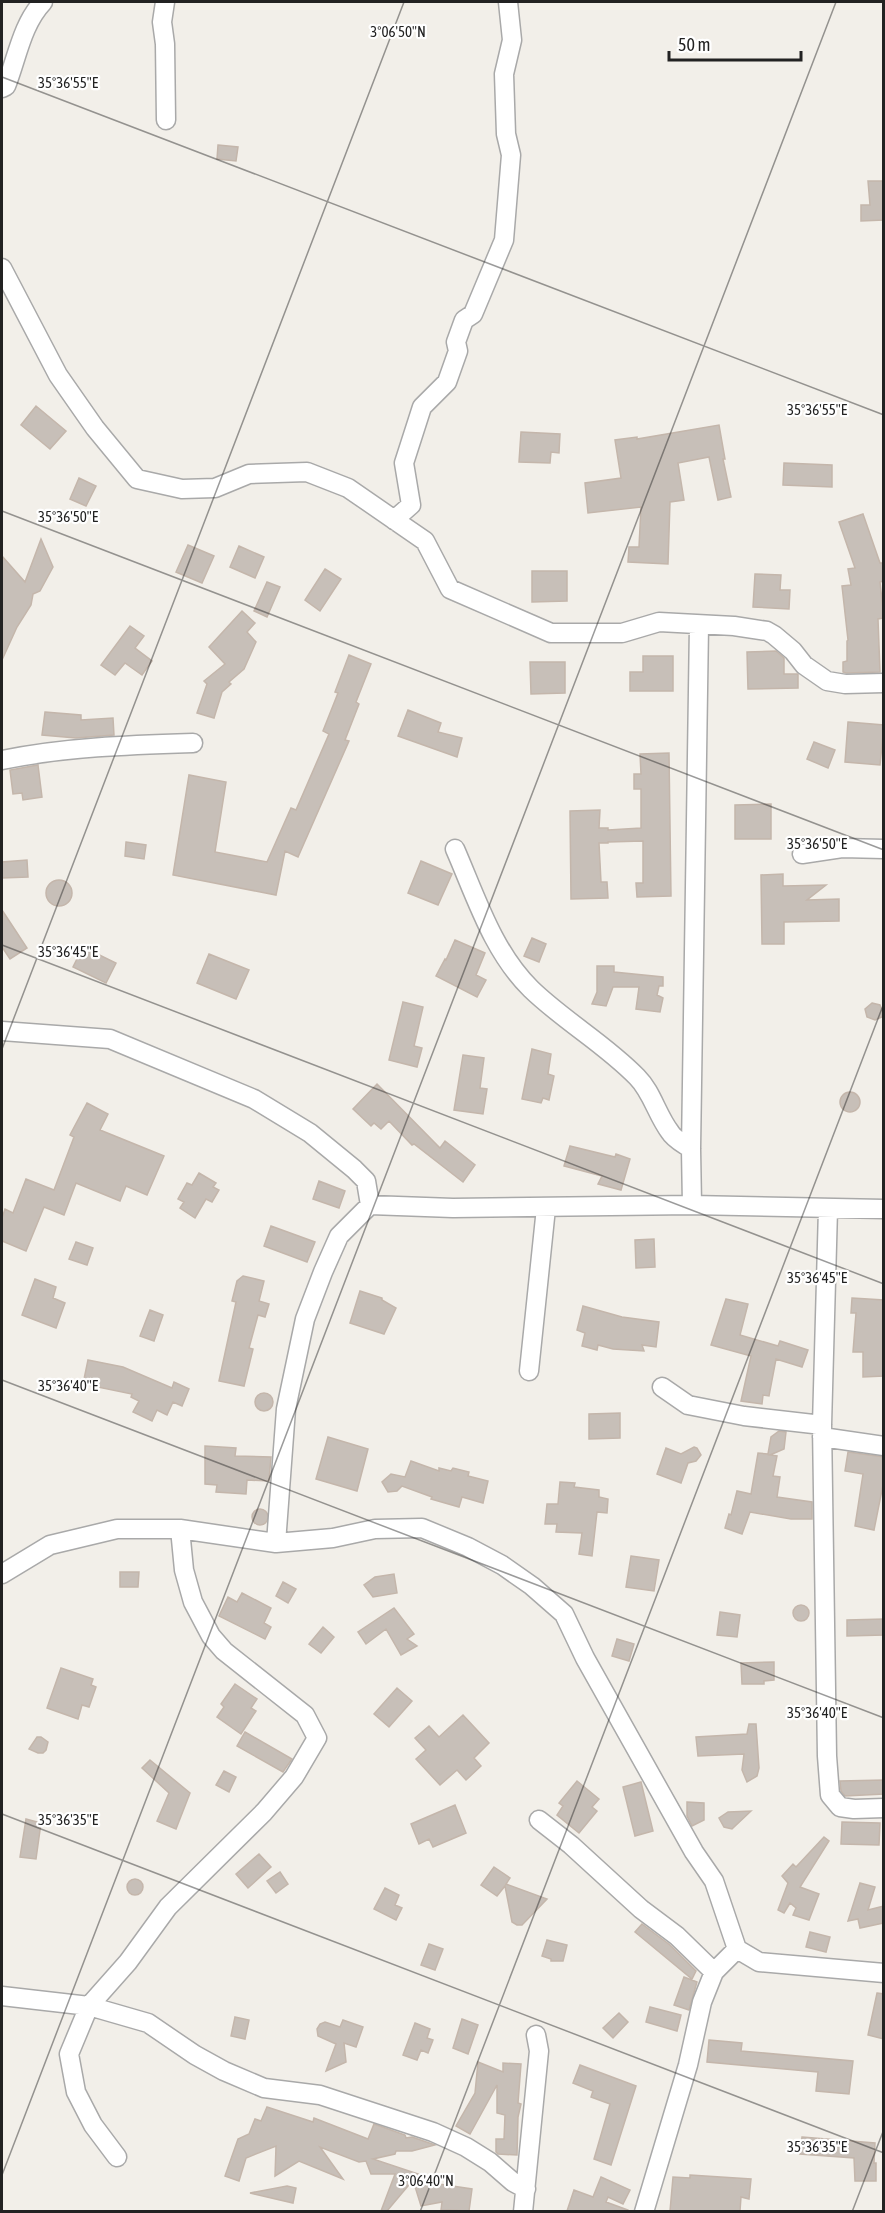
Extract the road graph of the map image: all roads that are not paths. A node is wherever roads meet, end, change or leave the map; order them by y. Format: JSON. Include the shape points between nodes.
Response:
{"nodes":[{"id":1,"x":43,"y":2,"type":"edge"},
{"id":2,"x":165,"y":2,"type":"edge"},
{"id":3,"x":508,"y":2,"type":"edge"},
{"id":4,"x":2,"y":88,"type":"edge"},
{"id":5,"x":166,"y":120,"type":"dead end"},
{"id":6,"x":2,"y":268,"type":"edge"},
{"id":7,"x":394,"y":520,"type":"junction"},
{"id":8,"x":699,"y":625,"type":"junction"},
{"id":9,"x":884,"y":683,"type":"edge"},
{"id":10,"x":193,"y":743,"type":"dead end"},
{"id":11,"x":2,"y":760,"type":"edge"},
{"id":12,"x":455,"y":849,"type":"dead end"},
{"id":13,"x":884,"y":849,"type":"edge"},
{"id":14,"x":802,"y":854,"type":"dead end"},
{"id":15,"x":2,"y":1031,"type":"edge"},
{"id":16,"x":691,"y":1149,"type":"junction"},
{"id":17,"x":692,"y":1204,"type":"junction"},
{"id":18,"x":370,"y":1205,"type":"junction"},
{"id":19,"x":546,"y":1208,"type":"junction"},
{"id":20,"x":828,"y":1209,"type":"junction"},
{"id":21,"x":884,"y":1209,"type":"edge"},
{"id":22,"x":529,"y":1371,"type":"dead end"},
{"id":23,"x":662,"y":1387,"type":"dead end"},
{"id":24,"x":822,"y":1431,"type":"junction"},
{"id":25,"x":884,"y":1446,"type":"edge"},
{"id":26,"x":180,"y":1529,"type":"junction"},
{"id":27,"x":276,"y":1543,"type":"junction"},
{"id":28,"x":2,"y":1574,"type":"edge"},
{"id":29,"x":884,"y":1808,"type":"edge"},
{"id":30,"x":539,"y":1820,"type":"dead end"},
{"id":31,"x":737,"y":1949,"type":"junction"},
{"id":32,"x":714,"y":1972,"type":"junction"},
{"id":33,"x":884,"y":1973,"type":"edge"},
{"id":34,"x":2,"y":1996,"type":"edge"},
{"id":35,"x":89,"y":2006,"type":"junction"},
{"id":36,"x":536,"y":2035,"type":"dead end"},
{"id":37,"x":117,"y":2157,"type":"dead end"},
{"id":38,"x":526,"y":2189,"type":"junction"},
{"id":39,"x":523,"y":2211,"type":"edge"},
{"id":40,"x":644,"y":2211,"type":"edge"}],
"edges":[{"from":1,"to":4,"type":"street","via":[[35,10]]},
{"from":2,"to":5,"type":"street","via":[[162,22]]},
{"from":3,"to":7,"type":"street","via":[[512,40],[504,74],[506,134],[511,155],[504,240],[473,314],[464,320],[447,382],[422,407],[404,463],[411,505]]},
{"from":6,"to":7,"type":"street","via":[[58,375],[137,478],[182,489],[215,488],[249,474],[307,472],[348,488]]},
{"from":7,"to":8,"type":"street","via":[[425,541],[450,589],[551,633],[622,633],[659,622]]},
{"from":8,"to":9,"type":"street","via":[[767,631],[814,674],[833,683]]},
{"from":8,"to":16,"type":"street"},
{"from":10,"to":11,"type":"street","via":[[100,747]]},
{"from":12,"to":16,"type":"street","via":[[491,932],[513,969],[554,1009],[638,1078],[670,1133]]},
{"from":13,"to":14,"type":"street","via":[[842,848]]},
{"from":15,"to":18,"type":"street","via":[[110,1039],[254,1099],[310,1133],[354,1169],[366,1181]]},
{"from":16,"to":17,"type":"street"},
{"from":17,"to":19,"type":"street"},
{"from":17,"to":20,"type":"street"},
{"from":18,"to":19,"type":"street"},
{"from":18,"to":27,"type":"street","via":[[339,1236],[305,1319],[286,1409]]},
{"from":19,"to":22,"type":"street"},
{"from":20,"to":21,"type":"street"},
{"from":20,"to":24,"type":"street"},
{"from":23,"to":24,"type":"street","via":[[688,1405]]},
{"from":24,"to":25,"type":"street"},
{"from":24,"to":29,"type":"street","via":[[830,1795],[840,1807]]},
{"from":26,"to":27,"type":"street"},
{"from":26,"to":28,"type":"street","via":[[117,1529],[50,1545]]},
{"from":26,"to":35,"type":"street","via":[[184,1570],[193,1602],[210,1636],[231,1658],[305,1715],[317,1738],[294,1777],[168,1907],[128,1962]]},
{"from":27,"to":31,"type":"street","via":[[333,1538],[375,1529],[422,1528],[502,1565],[564,1614],[585,1658],[714,1881]]},
{"from":30,"to":32,"type":"street"},
{"from":31,"to":32,"type":"street"},
{"from":31,"to":33,"type":"street","via":[[759,1962]]},
{"from":32,"to":40,"type":"street","via":[[702,2002],[685,2076]]},
{"from":34,"to":35,"type":"street"},
{"from":35,"to":37,"type":"street","via":[[69,2054],[74,2083],[93,2125]]},
{"from":35,"to":38,"type":"street","via":[[148,2023],[205,2061],[264,2088],[320,2095],[433,2132],[466,2147]]},
{"from":36,"to":38,"type":"street","via":[[539,2051]]},
{"from":38,"to":39,"type":"street"}]}
